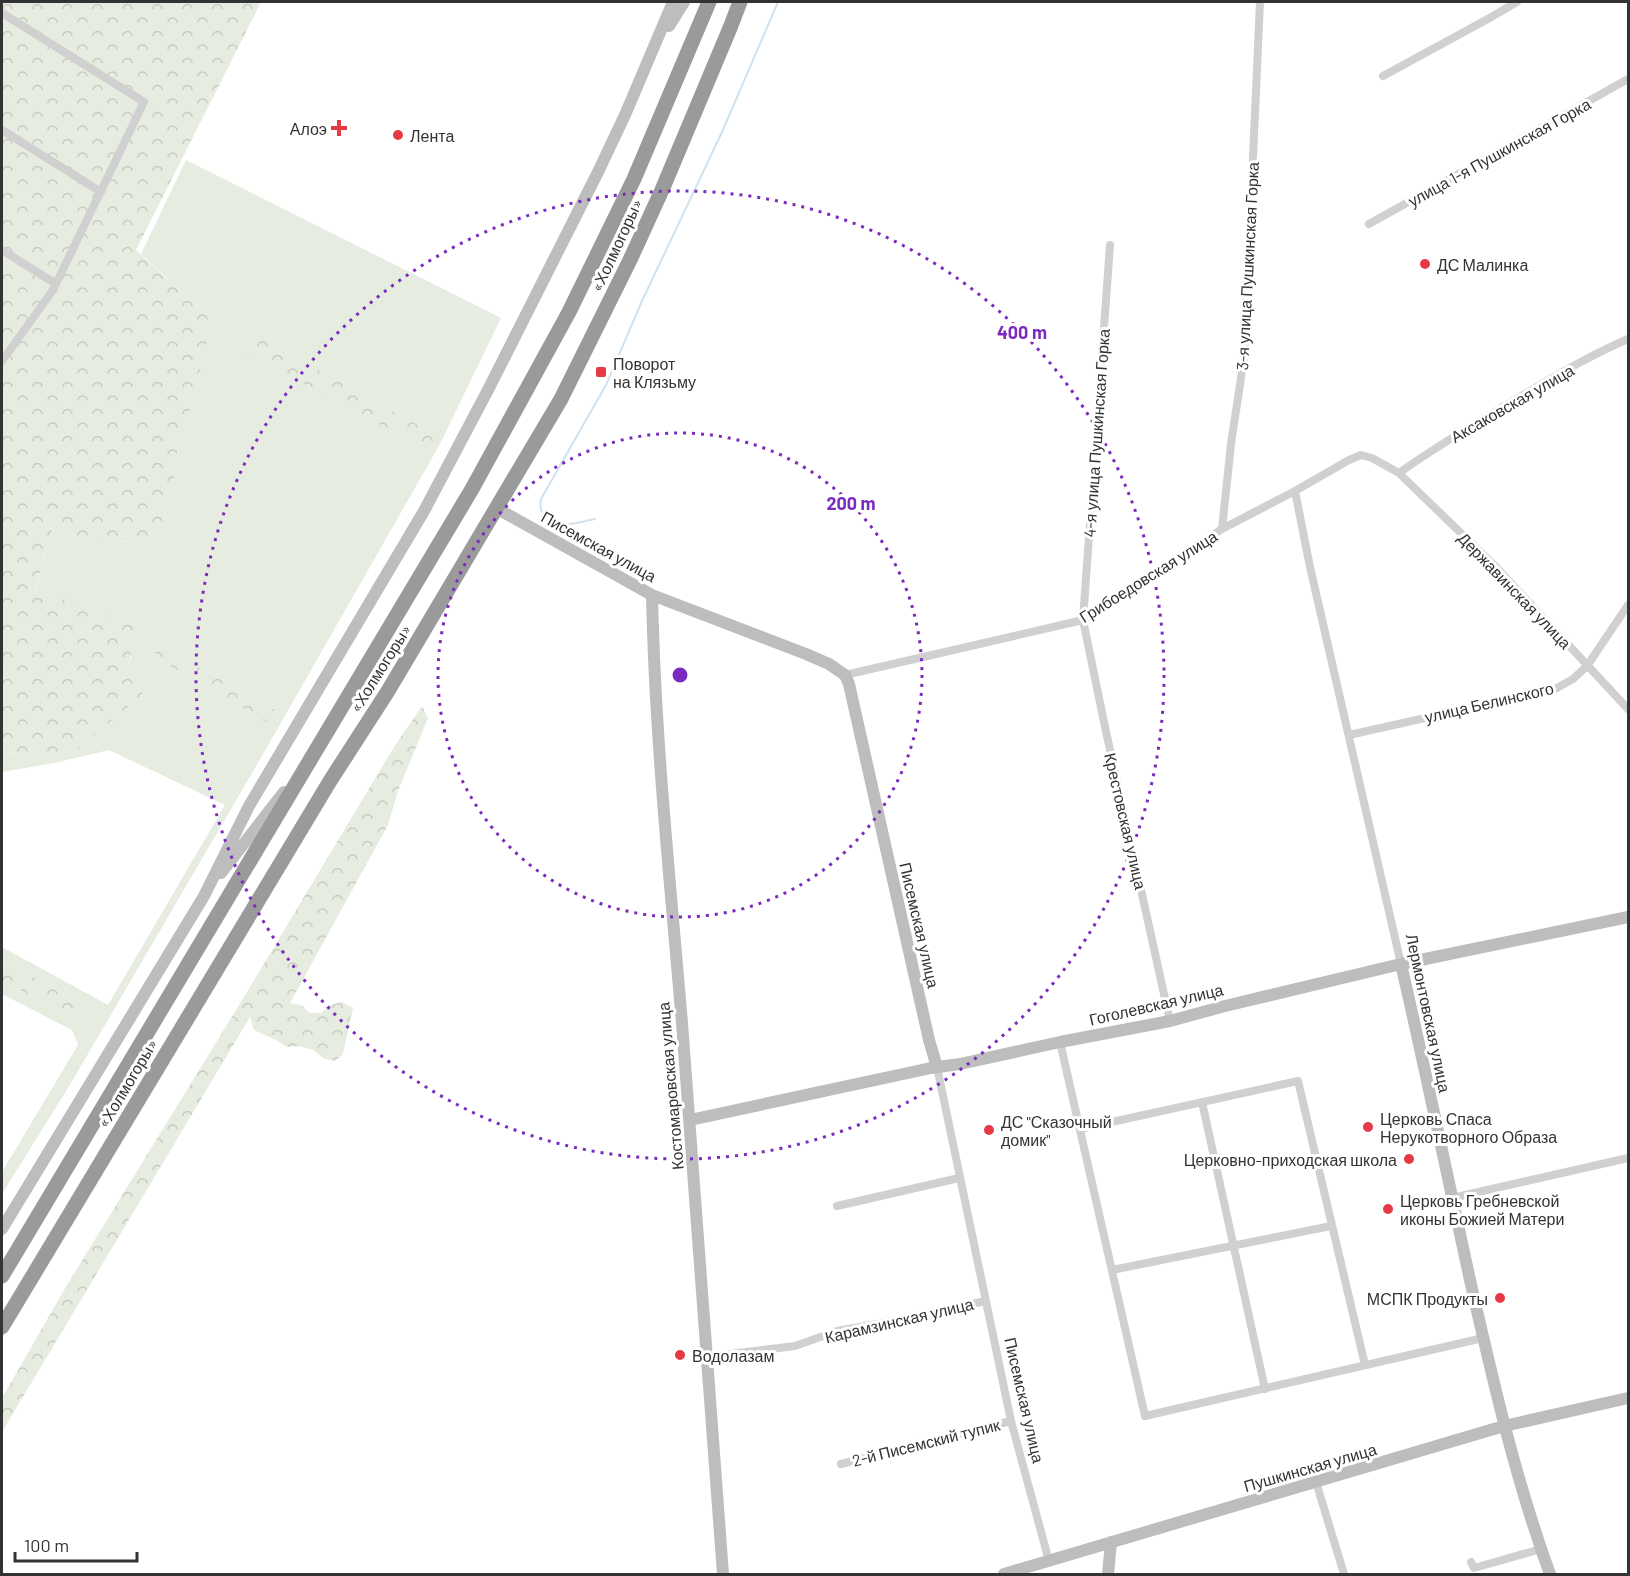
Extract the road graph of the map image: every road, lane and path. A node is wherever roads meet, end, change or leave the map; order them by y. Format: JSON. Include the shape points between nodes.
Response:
{"nodes":[{"id":1,"x":674,"y":2,"type":"edge"},
{"id":2,"x":684,"y":2,"type":"edge"},
{"id":3,"x":709,"y":2,"type":"edge"},
{"id":4,"x":740,"y":2,"type":"edge"},
{"id":5,"x":1260,"y":2,"type":"edge"},
{"id":6,"x":1517,"y":2,"type":"edge"},
{"id":7,"x":2,"y":13,"type":"edge"},
{"id":8,"x":652,"y":52,"type":"junction"},
{"id":9,"x":1383,"y":75,"type":"dead end"},
{"id":10,"x":1629,"y":80,"type":"edge"},
{"id":11,"x":2,"y":130,"type":"edge"},
{"id":12,"x":101,"y":192,"type":"junction"},
{"id":13,"x":1369,"y":224,"type":"dead end"},
{"id":14,"x":1110,"y":245,"type":"dead end"},
{"id":15,"x":2,"y":250,"type":"edge"},
{"id":16,"x":56,"y":284,"type":"junction"},
{"id":17,"x":1629,"y":339,"type":"edge"},
{"id":18,"x":2,"y":361,"type":"edge"},
{"id":19,"x":1398,"y":473,"type":"junction"},
{"id":20,"x":1295,"y":491,"type":"junction"},
{"id":21,"x":496,"y":508,"type":"junction"},
{"id":22,"x":1222,"y":529,"type":"junction"},
{"id":23,"x":652,"y":595,"type":"junction"},
{"id":24,"x":1629,"y":605,"type":"edge"},
{"id":25,"x":1083,"y":620,"type":"junction"},
{"id":26,"x":1587,"y":666,"type":"junction"},
{"id":27,"x":845,"y":675,"type":"junction"},
{"id":28,"x":1629,"y":709,"type":"edge"},
{"id":29,"x":1349,"y":735,"type":"junction"},
{"id":30,"x":316,"y":751,"type":"junction"},
{"id":31,"x":204,"y":896,"type":"junction"},
{"id":32,"x":1629,"y":917,"type":"edge"},
{"id":33,"x":1401,"y":964,"type":"junction"},
{"id":34,"x":1170,"y":1021,"type":"junction"},
{"id":35,"x":1060,"y":1042,"type":"junction"},
{"id":36,"x":937,"y":1067,"type":"junction"},
{"id":37,"x":1202,"y":1102,"type":"junction"},
{"id":38,"x":690,"y":1120,"type":"junction"},
{"id":39,"x":1080,"y":1129,"type":"junction"},
{"id":40,"x":1629,"y":1158,"type":"edge"},
{"id":41,"x":959,"y":1178,"type":"junction"},
{"id":42,"x":1452,"y":1198,"type":"junction"},
{"id":43,"x":837,"y":1206,"type":"dead end"},
{"id":44,"x":1331,"y":1226,"type":"junction"},
{"id":45,"x":2,"y":1229,"type":"edge"},
{"id":46,"x":1233,"y":1246,"type":"junction"},
{"id":47,"x":1112,"y":1270,"type":"junction"},
{"id":48,"x":2,"y":1276,"type":"edge"},
{"id":49,"x":986,"y":1301,"type":"junction"},
{"id":50,"x":2,"y":1327,"type":"edge"},
{"id":51,"x":1484,"y":1338,"type":"junction"},
{"id":52,"x":707,"y":1357,"type":"junction"},
{"id":53,"x":1365,"y":1365,"type":"junction"},
{"id":54,"x":1265,"y":1389,"type":"junction"},
{"id":55,"x":1629,"y":1398,"type":"edge"},
{"id":56,"x":1011,"y":1421,"type":"junction"},
{"id":57,"x":1504,"y":1426,"type":"junction"},
{"id":58,"x":841,"y":1464,"type":"dead end"},
{"id":59,"x":1316,"y":1482,"type":"junction"},
{"id":60,"x":1111,"y":1542,"type":"junction"},
{"id":61,"x":1541,"y":1549,"type":"junction"},
{"id":62,"x":1049,"y":1561,"type":"junction"},
{"id":63,"x":1471,"y":1562,"type":"dead end"},
{"id":64,"x":723,"y":1575,"type":"edge"},
{"id":65,"x":1004,"y":1575,"type":"edge"},
{"id":66,"x":1108,"y":1575,"type":"edge"},
{"id":67,"x":1344,"y":1575,"type":"edge"},
{"id":68,"x":1550,"y":1575,"type":"edge"}],
"edges":[{"from":1,"to":8,"type":"street"},
{"from":2,"to":8,"type":"street"},
{"from":3,"to":30,"type":"highway","name":"«Холмогоры»","via":[[634,179],[569,312],[472,489]]},
{"from":4,"to":21,"type":"highway","name":"«Холмогоры»","via":[[630,260],[561,399]]},
{"from":5,"to":22,"type":"street","name":"3-я улица Пушкинская Горка","via":[[1244,358]]},
{"from":6,"to":9,"type":"street"},
{"from":7,"to":12,"type":"street","via":[[144,102]]},
{"from":8,"to":31,"type":"street","via":[[597,172],[424,511],[249,806]]},
{"from":10,"to":13,"type":"street","name":"улица 1-я Пушкинская Горка"},
{"from":11,"to":12,"type":"street"},
{"from":12,"to":16,"type":"street"},
{"from":14,"to":25,"type":"street","name":"4-я улица Пушкинская Горка"},
{"from":15,"to":16,"type":"street"},
{"from":16,"to":18,"type":"street"},
{"from":17,"to":19,"type":"street","name":"Аксаковская улица","via":[[1548,380]]},
{"from":19,"to":20,"type":"street","name":"Грибоедовская улица","via":[[1361,455]]},
{"from":19,"to":26,"type":"street","name":"Державинская улица","via":[[1496,567]]},
{"from":20,"to":22,"type":"street","name":"Грибоедовская улица"},
{"from":20,"to":29,"type":"street","name":"Лермонтовская улица"},
{"from":21,"to":23,"type":"street","name":"Писемская улица"},
{"from":21,"to":50,"type":"highway","name":"«Холмогоры»"},
{"from":22,"to":25,"type":"street","name":"Грибоедовская улица"},
{"from":23,"to":27,"type":"street","name":"Писемская улица","via":[[806,654]]},
{"from":23,"to":38,"type":"street","name":"Костомаровская улица","via":[[665,834]]},
{"from":24,"to":26,"type":"street","name":"улица Белинского"},
{"from":25,"to":27,"type":"street","name":"Грибоедовская улица"},
{"from":25,"to":34,"type":"street","name":"Крестовская улица"},
{"from":26,"to":28,"type":"street","name":"Державинская улица"},
{"from":26,"to":29,"type":"street","name":"улица Белинского","via":[[1555,689]]},
{"from":27,"to":36,"type":"street","name":"Писемская улица"},
{"from":29,"to":33,"type":"street","name":"Лермонтовская улица"},
{"from":30,"to":31,"type":"street"},
{"from":30,"to":48,"type":"highway","name":"«Холмогоры»"},
{"from":31,"to":45,"type":"street"},
{"from":32,"to":33,"type":"street","name":"Гоголевская улица"},
{"from":33,"to":34,"type":"street","name":"Гоголевская улица"},
{"from":33,"to":42,"type":"street","name":"Лермонтовская улица"},
{"from":34,"to":35,"type":"street","name":"Гоголевская улица"},
{"from":35,"to":36,"type":"street","name":"Гоголевская улица"},
{"from":35,"to":39,"type":"street"},
{"from":36,"to":38,"type":"street","name":"Гоголевская улица"},
{"from":36,"to":41,"type":"street","name":"Писемская улица"},
{"from":37,"to":39,"type":"street"},
{"from":37,"to":44,"type":"street","via":[[1298,1081]]},
{"from":37,"to":46,"type":"street"},
{"from":38,"to":52,"type":"street","name":"Костомаровская улица"},
{"from":39,"to":47,"type":"street"},
{"from":40,"to":42,"type":"street"},
{"from":41,"to":43,"type":"street"},
{"from":41,"to":49,"type":"street","name":"Писемская улица"},
{"from":42,"to":51,"type":"street","name":"Лермонтовская улица"},
{"from":44,"to":46,"type":"street"},
{"from":44,"to":53,"type":"street"},
{"from":46,"to":47,"type":"street"},
{"from":46,"to":54,"type":"street"},
{"from":47,"to":54,"type":"street","via":[[1145,1416]]},
{"from":49,"to":52,"type":"street","name":"Карамзинская улица","via":[[837,1331],[795,1346]]},
{"from":49,"to":56,"type":"street","name":"Писемская улица"},
{"from":51,"to":53,"type":"street"},
{"from":51,"to":57,"type":"street","name":"Лермонтовская улица"},
{"from":52,"to":64,"type":"street","name":"Костомаровская улица"},
{"from":53,"to":54,"type":"street"},
{"from":55,"to":57,"type":"street","name":"Пушкинская улица"},
{"from":56,"to":58,"type":"street","name":"2-й Писемский тупик"},
{"from":56,"to":62,"type":"street","name":"Писемская улица"},
{"from":57,"to":59,"type":"street","name":"Пушкинская улица"},
{"from":57,"to":61,"type":"street","name":"Лермонтовская улица"},
{"from":59,"to":60,"type":"street","name":"Пушкинская улица"},
{"from":59,"to":67,"type":"street"},
{"from":60,"to":62,"type":"street","name":"Пушкинская улица"},
{"from":60,"to":66,"type":"street"},
{"from":61,"to":63,"type":"street","via":[[1474,1568]]},
{"from":61,"to":68,"type":"street","name":"Лермонтовская улица"},
{"from":62,"to":65,"type":"street","name":"Пушкинская улица"}]}
